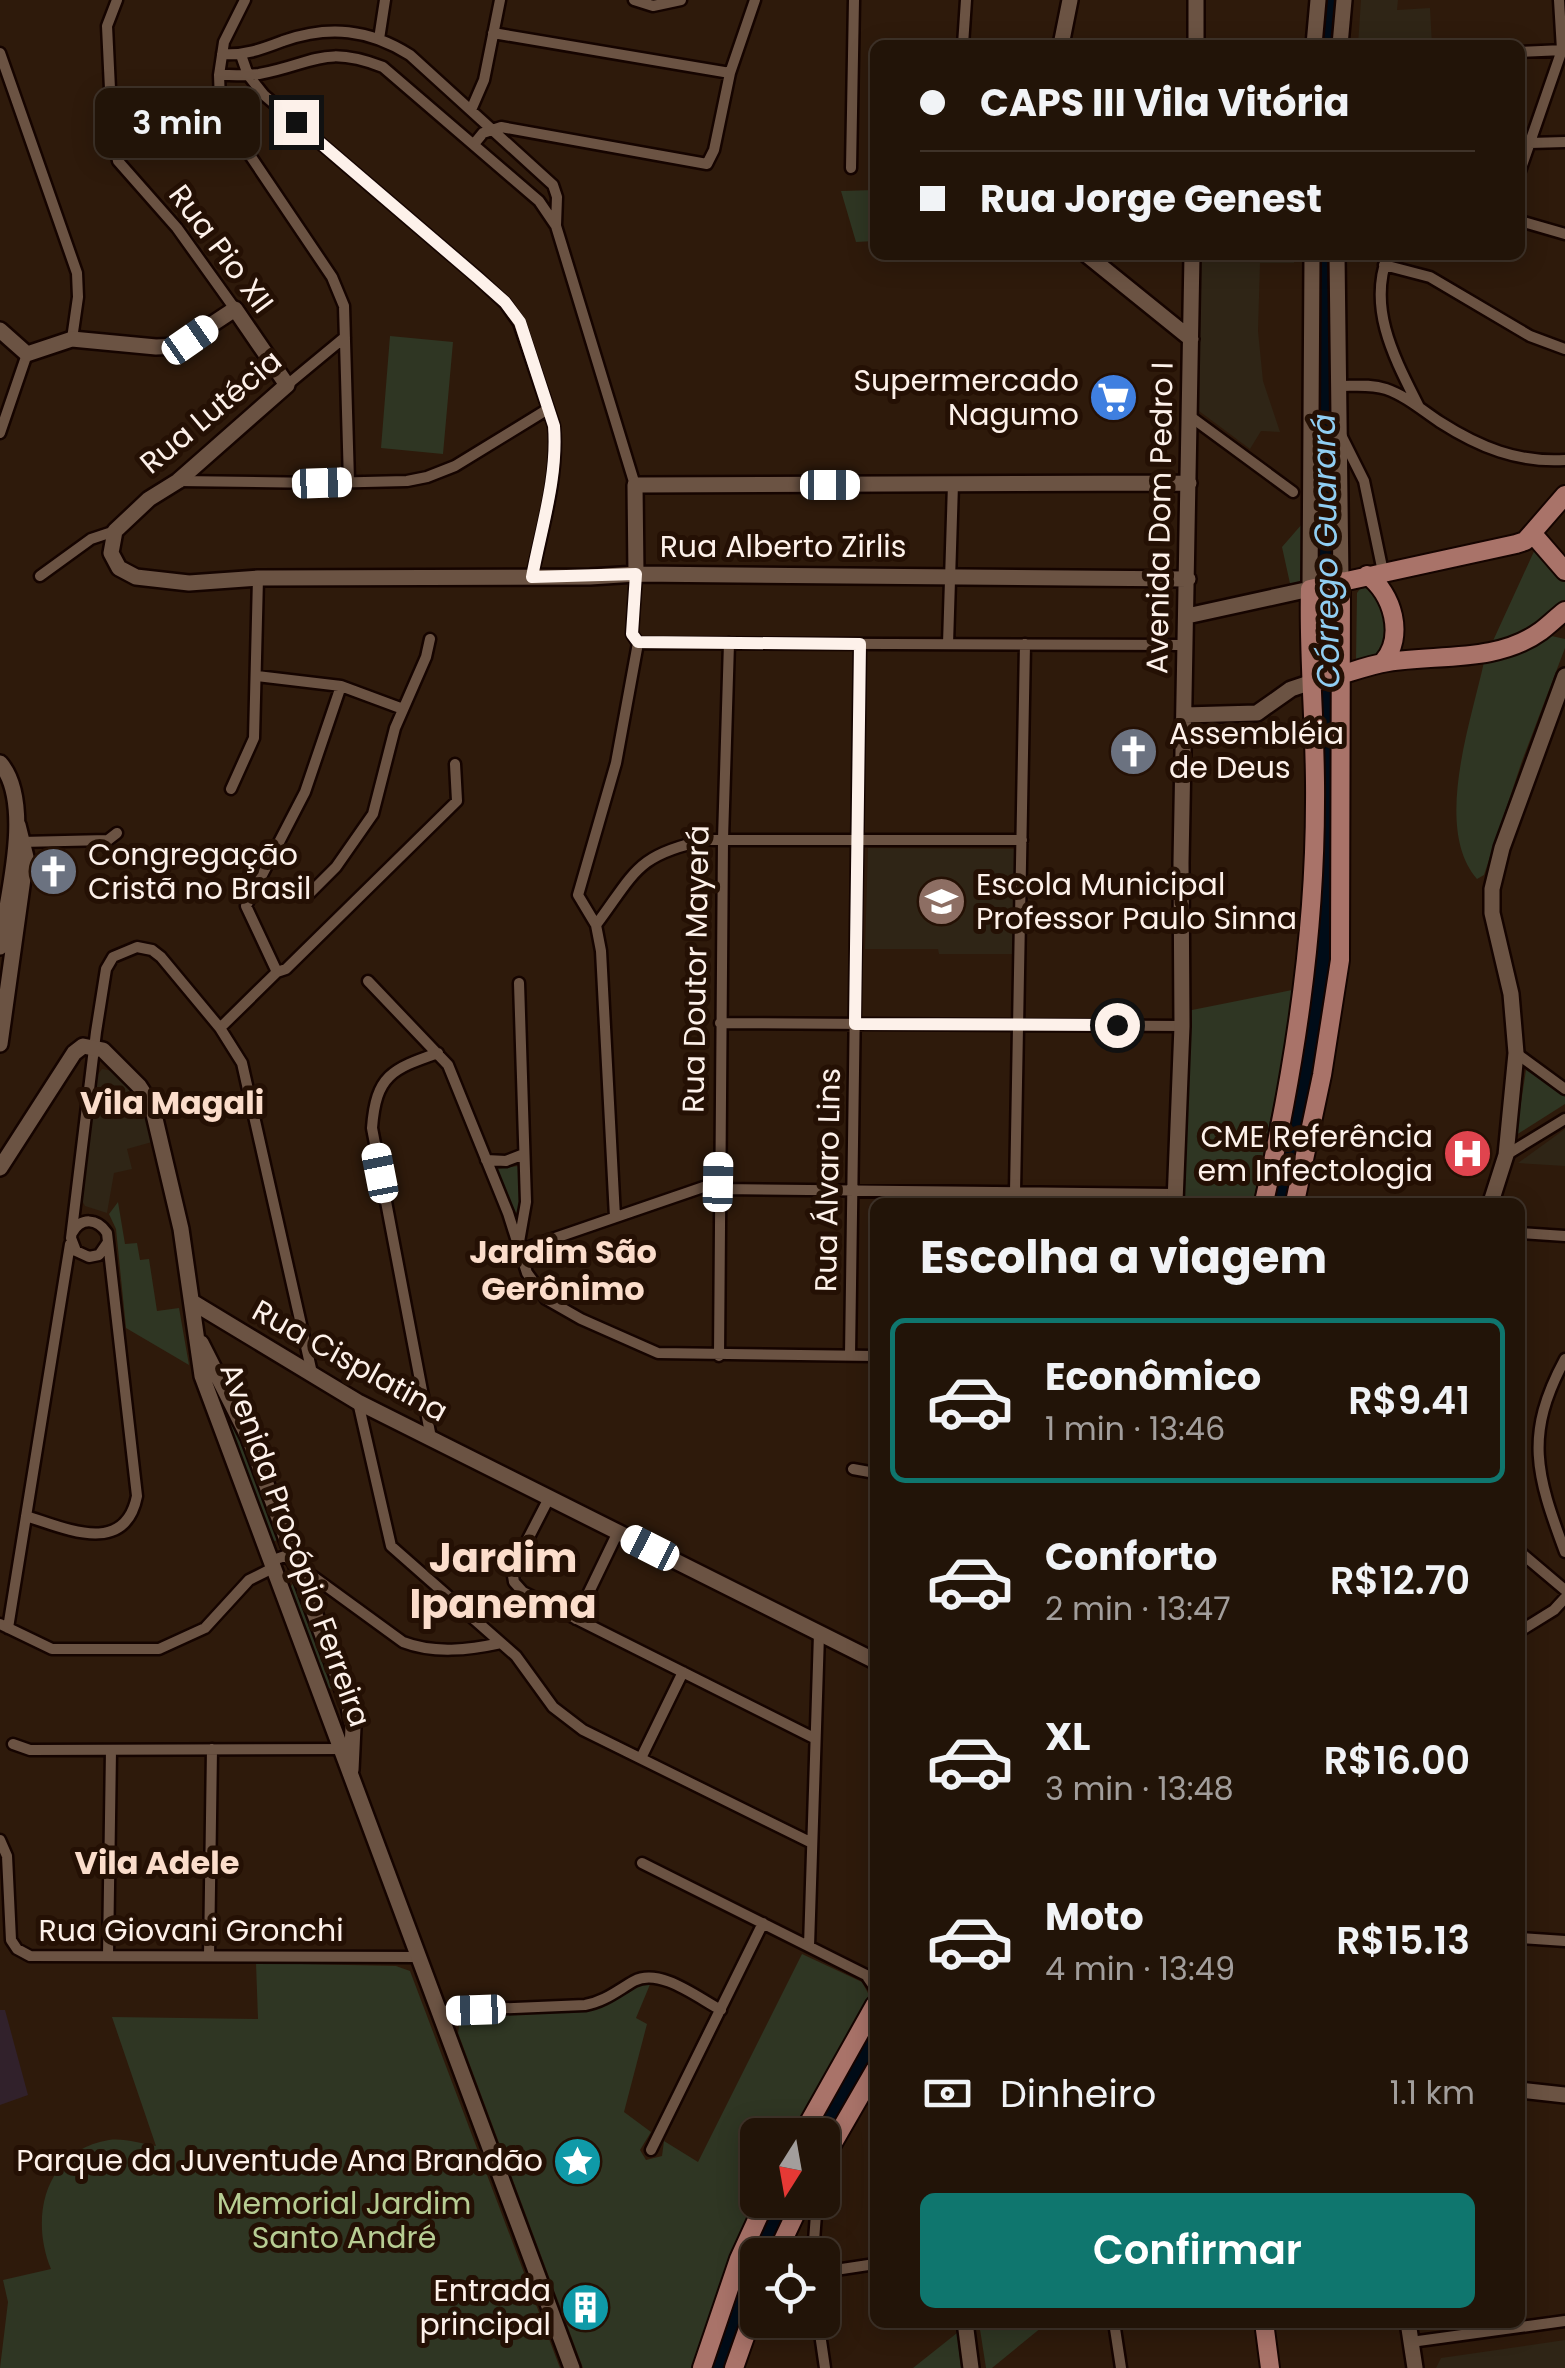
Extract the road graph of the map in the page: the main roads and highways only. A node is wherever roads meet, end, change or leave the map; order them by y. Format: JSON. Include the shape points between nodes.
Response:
{"nodes":[{"id":1,"x":1565,"y":496,"type":"edge"},
{"id":2,"x":1532,"y":533,"type":"junction"},
{"id":3,"x":1565,"y":571,"type":"edge"},
{"id":4,"x":1375,"y":573,"type":"junction"},
{"id":5,"x":1326,"y":585,"type":"junction"},
{"id":6,"x":1565,"y":610,"type":"edge"},
{"id":7,"x":1556,"y":627,"type":"edge"},
{"id":8,"x":1383,"y":662,"type":"junction"},
{"id":9,"x":1327,"y":679,"type":"junction"},
{"id":10,"x":1265,"y":1198,"type":"edge"},
{"id":11,"x":1296,"y":1198,"type":"edge"},
{"id":12,"x":870,"y":2014,"type":"edge"},
{"id":13,"x":870,"y":2081,"type":"edge"},
{"id":14,"x":812,"y":2118,"type":"edge"},
{"id":15,"x":840,"y":2132,"type":"edge"},
{"id":16,"x":758,"y":2218,"type":"edge"},
{"id":17,"x":1265,"y":2328,"type":"edge"},
{"id":18,"x":745,"y":2338,"type":"edge"},
{"id":19,"x":702,"y":2368,"type":"edge"},
{"id":20,"x":734,"y":2368,"type":"edge"},
{"id":21,"x":1270,"y":2368,"type":"edge"}],
"edges":[{"from":1,"to":2,"type":"main road"},
{"from":2,"to":3,"type":"main road"},
{"from":2,"to":4,"type":"main road","via":[[1516,544]]},
{"from":4,"to":5,"type":"main road"},
{"from":4,"to":8,"type":"main road","via":[[1392,617],[1394,644]]},
{"from":5,"to":9,"type":"main road"},
{"from":5,"to":9,"type":"main road"},
{"from":6,"to":7,"type":"main road"},
{"from":7,"to":8,"type":"main road","via":[[1488,652]]},
{"from":8,"to":9,"type":"main road"},
{"from":9,"to":10,"type":"main road","via":[[1307,956],[1290,1084]]},
{"from":9,"to":11,"type":"main road","via":[[1340,960]]},
{"from":12,"to":14,"type":"main road"},
{"from":13,"to":15,"type":"main road"},
{"from":16,"to":19,"type":"main road"},
{"from":17,"to":21,"type":"main road"},
{"from":18,"to":20,"type":"main road"}]}
